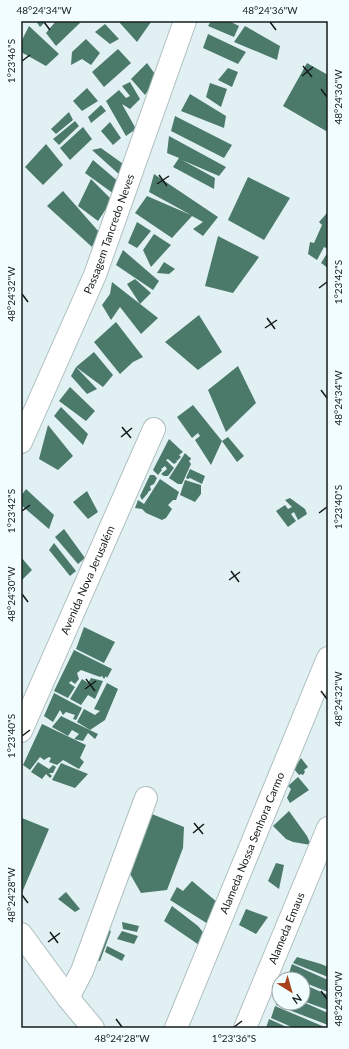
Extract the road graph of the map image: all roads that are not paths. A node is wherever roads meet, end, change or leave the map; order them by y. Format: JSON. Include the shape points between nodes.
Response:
{"nodes":[{"id":1,"x":185,"y":21,"type":"edge"},
{"id":2,"x":154,"y":429,"type":"dead end"},
{"id":3,"x":21,"y":442,"type":"edge"},
{"id":4,"x":328,"y":658,"type":"edge"},
{"id":5,"x":21,"y":730,"type":"edge"},
{"id":6,"x":146,"y":798,"type":"dead end"},
{"id":7,"x":328,"y":828,"type":"edge"},
{"id":8,"x":21,"y":934,"type":"edge"},
{"id":9,"x":68,"y":998,"type":"junction"},
{"id":10,"x":93,"y":1028,"type":"edge"},
{"id":11,"x":176,"y":1028,"type":"edge"},
{"id":12,"x":244,"y":1028,"type":"edge"}],
"edges":[{"from":1,"to":3,"type":"street","name":"Passagem Tancredo Neves","via":[[95,275]]},
{"from":2,"to":5,"type":"street","name":"Avenida Nova Jerusalém"},
{"from":4,"to":11,"type":"street","name":"Alameda Nossa Senhora Carmo"},
{"from":6,"to":9,"type":"street","via":[[82,971]]},
{"from":7,"to":12,"type":"street","name":"Alameda Emaus"},
{"from":8,"to":9,"type":"street"},
{"from":9,"to":10,"type":"street"}]}
